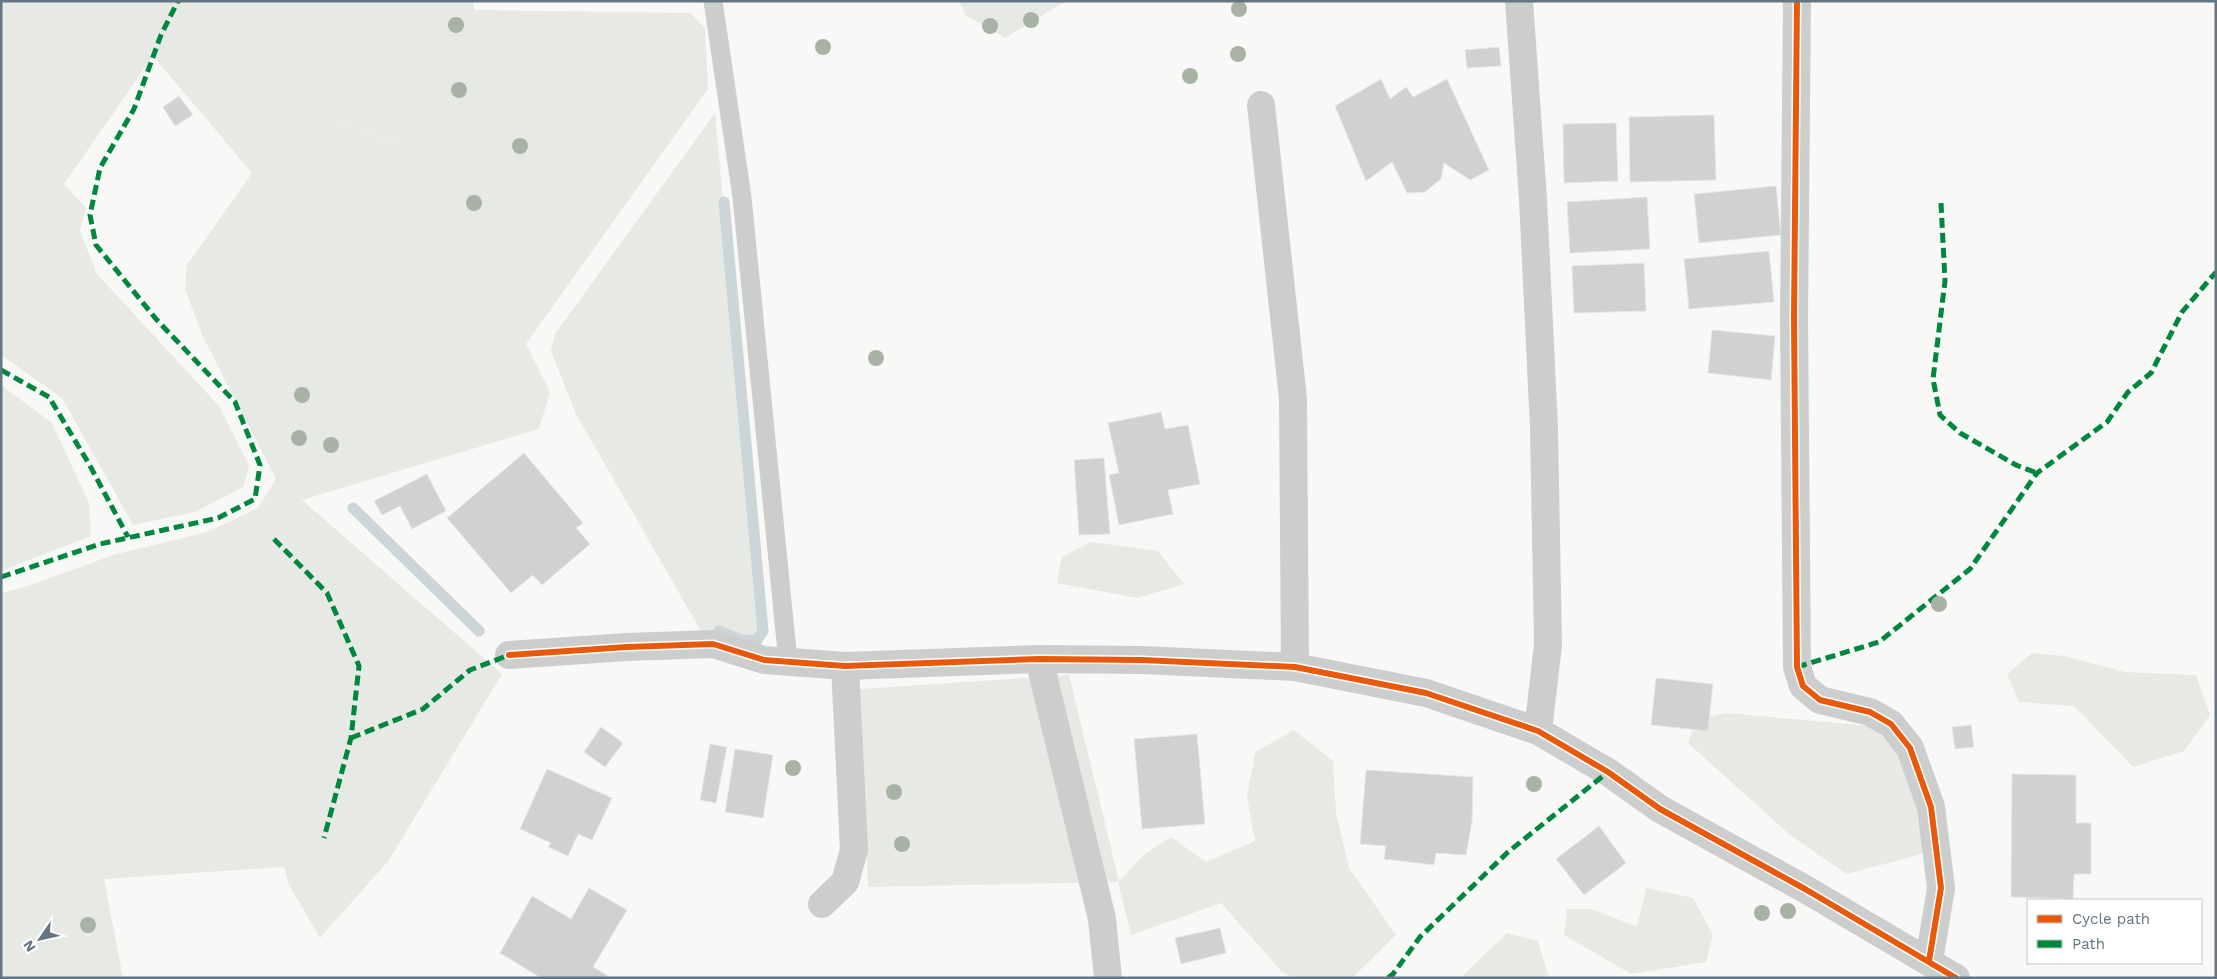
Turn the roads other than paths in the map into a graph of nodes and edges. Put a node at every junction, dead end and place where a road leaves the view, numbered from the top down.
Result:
1 (713, 1) edge
2 (1519, 1) edge
3 (1797, 1) edge
4 (1261, 104) dead end
5 (509, 655) dead end
6 (1040, 659) junction
7 (788, 662) junction
8 (845, 666) junction
9 (1295, 668) junction
10 (1538, 731) junction
11 (822, 904) dead end
12 (1929, 961) junction
13 (1108, 978) edge
14 (1956, 978) edge

1 - 7 lane
2 - 10 street
3 - 12 street
4 - 9 street
5 - 7 street
6 - 8 street
6 - 9 street
6 - 13 street
7 - 8 street
8 - 11 street
9 - 10 street
10 - 12 street
12 - 14 street

